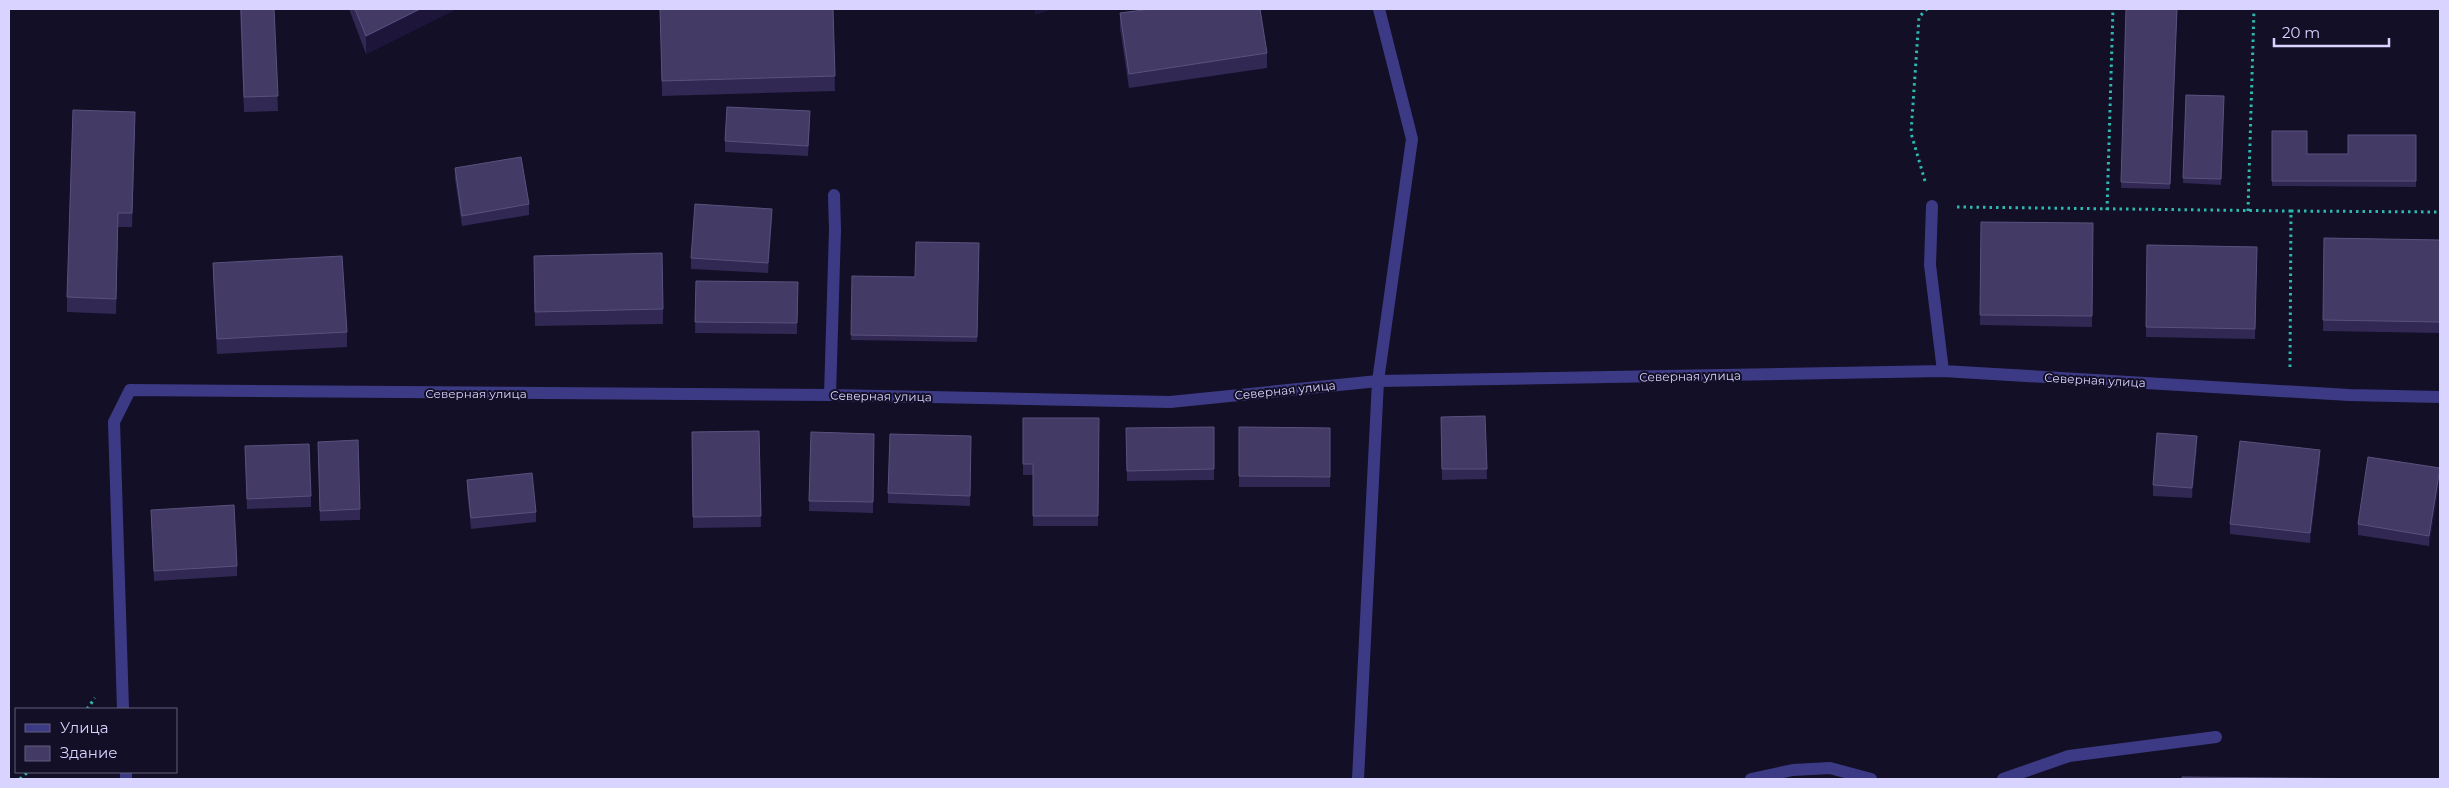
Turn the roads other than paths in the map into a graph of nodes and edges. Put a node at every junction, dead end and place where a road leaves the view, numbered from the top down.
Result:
1 (1379, 9) edge
2 (834, 195) dead end
3 (1932, 206) road end
4 (1942, 371) junction
5 (1378, 381) junction
6 (830, 396) junction
7 (2440, 397) edge
8 (123, 708) edge
9 (2216, 737) dead end
10 (1830, 774) edge
11 (1358, 779) edge
12 (1751, 779) edge
13 (1871, 779) edge
14 (2003, 779) edge

1 - 5 street
2 - 6 street
3 - 4 street
4 - 5 street, Северная улица
4 - 7 street, Северная улица
5 - 6 street, Северная улица
5 - 11 street
6 - 8 street, Северная улица
9 - 14 street
10 - 12 street
10 - 13 street

